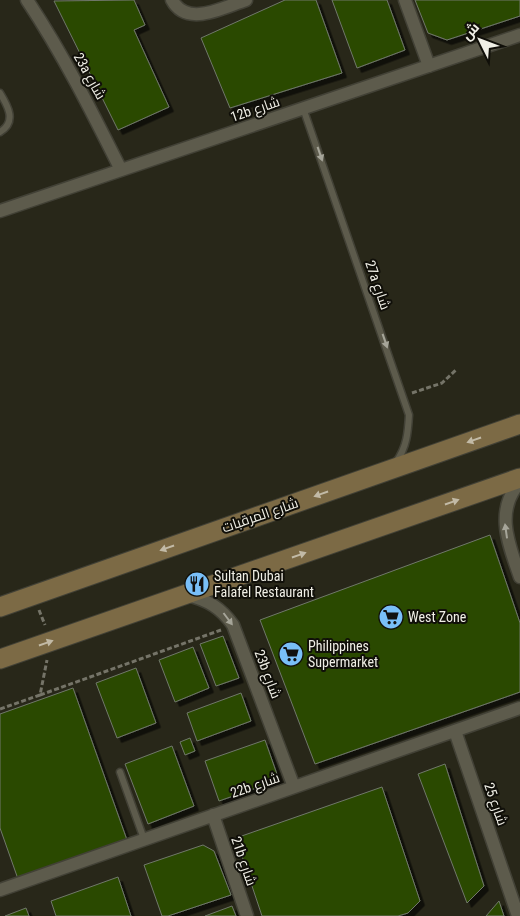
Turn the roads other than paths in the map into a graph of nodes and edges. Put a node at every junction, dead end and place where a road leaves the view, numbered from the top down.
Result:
1 (27, 0) edge
2 (172, 0) edge
3 (246, 0) edge
4 (405, 0) edge
5 (520, 35) edge
6 (430, 66) junction
7 (0, 93) edge
8 (304, 108) junction
9 (0, 132) edge
10 (121, 170) junction
11 (0, 211) edge
12 (520, 424) edge
13 (392, 469) junction
14 (520, 478) edge
15 (520, 482) edge
16 (520, 577) edge
17 (187, 595) junction
18 (1, 606) edge
19 (0, 659) edge
20 (520, 708) edge
21 (455, 731) junction
22 (120, 772) dead end
23 (294, 787) junction
24 (212, 816) junction
25 (144, 840) junction
26 (0, 890) edge
27 (246, 916) edge
28 (518, 916) edge

1 - 10 street, 23a شارع
2 - 3 street
4 - 6 street
5 - 6 street, 12b شارع
6 - 8 street, 12b شارع
7 - 9 lane
8 - 10 street, 12b شارع
8 -> 13 lane, 27a شارع
10 - 11 street, 12b شارع
12 -> 13 street, شارع المرقبات
13 -> 18 street, شارع المرقبات
17 -> 14 street
16 -> 15 street
19 -> 17 street
17 -> 23 street, 23b شارع
20 - 21 street, 22b شارع
21 - 23 street, 22b شارع
21 - 28 street, شارع 25
22 - 25 lane
23 - 24 street, 22b شارع
24 - 25 street, 22b شارع
24 - 27 street, 21b شارع
25 - 26 street, 22b شارع

